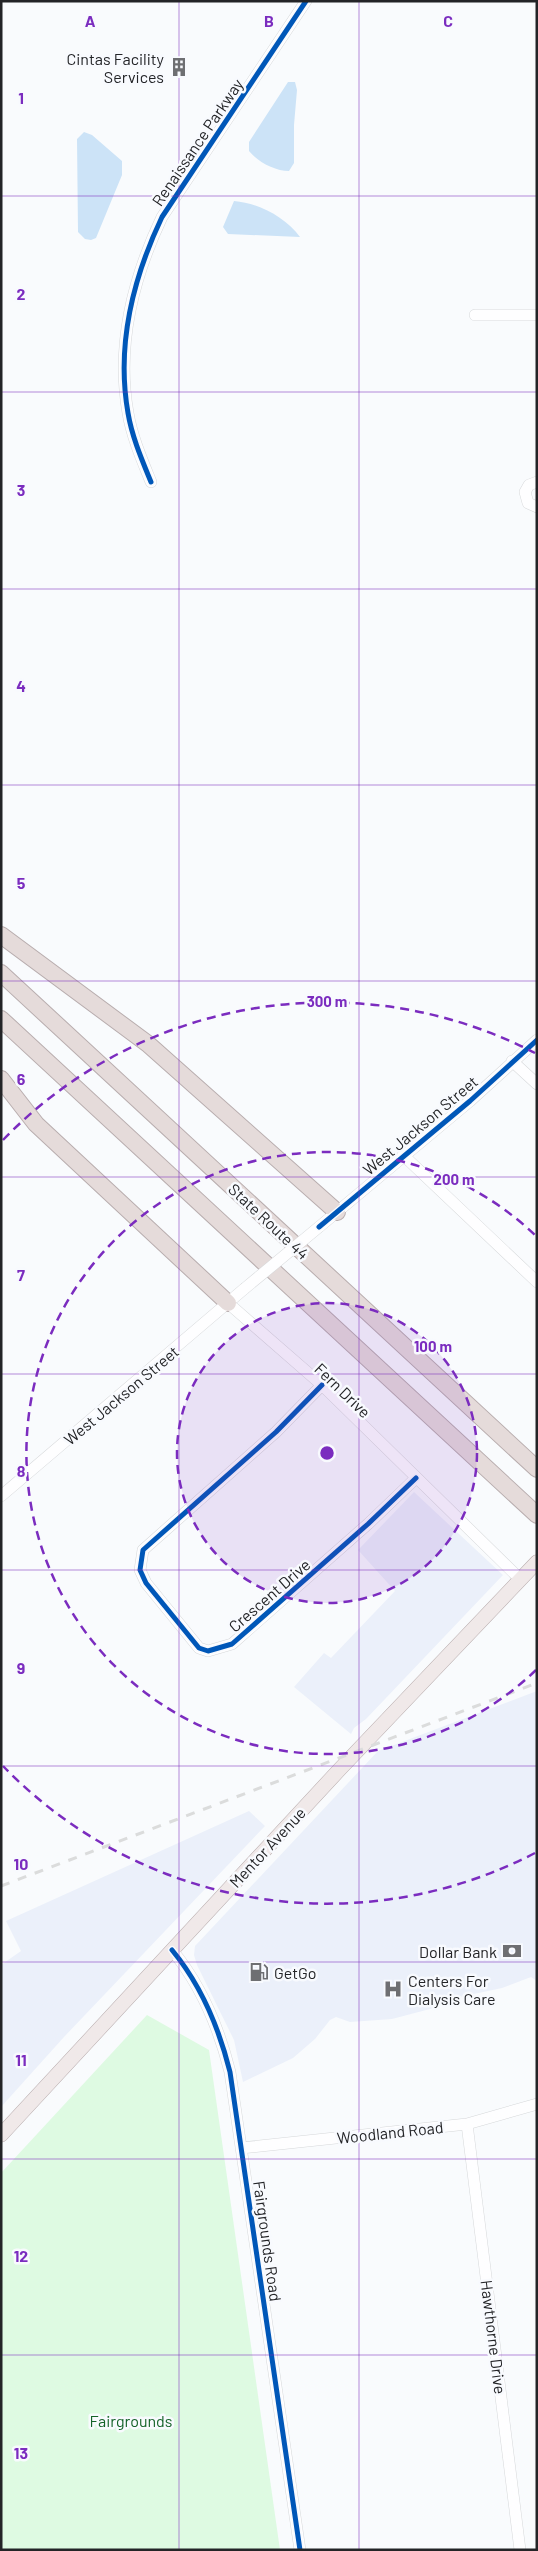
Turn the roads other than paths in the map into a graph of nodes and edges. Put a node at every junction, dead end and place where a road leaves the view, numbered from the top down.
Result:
1 (306, 1) edge
2 (475, 315) dead end
3 (537, 315) edge
4 (151, 482) dead end
5 (537, 482) edge
6 (537, 507) edge
7 (1, 934) edge
8 (1, 973) edge
9 (1, 1019) edge
10 (537, 1040) edge
11 (512, 1061) junction
12 (1, 1079) edge
13 (537, 1084) edge
14 (404, 1155) junction
15 (337, 1212) junction
16 (537, 1282) edge
17 (228, 1303) junction
18 (322, 1385) junction
19 (537, 1469) edge
20 (416, 1478) junction
21 (1, 1496) edge
22 (537, 1515) edge
23 (537, 1562) edge
24 (520, 1579) junction
25 (172, 1950) junction
26 (537, 2104) edge
27 (467, 2124) junction
28 (1, 2135) edge
29 (241, 2148) junction
30 (300, 2550) edge
31 (520, 2550) edge

1 - 4 street, Renaissance Parkway
2 - 3 street
5 - 6 street
7 - 15 highway
8 - 19 highway, State Route 44
9 - 22 highway, State Route 44
10 - 11 street, West Jackson Street
11 - 13 street
11 - 14 street, West Jackson Street
12 - 17 highway
14 - 15 street, West Jackson Street
14 - 16 street
15 - 17 street, West Jackson Street, bridge
17 - 18 street, Fern Drive
17 - 21 street, West Jackson Street
18 - 20 street, Fern Drive
18 - 20 street, Crescent Drive
20 - 24 street, Fern Drive
23 - 24 main road, Mentor Avenue
24 - 25 main road, Mentor Avenue
25 - 28 main road, Mentor Avenue
25 - 29 street, Fairgrounds Road
26 - 27 street, Woodland Road
27 - 29 street, Woodland Road
27 - 31 street, Hawthorne Drive
29 - 30 street, Fairgrounds Road

